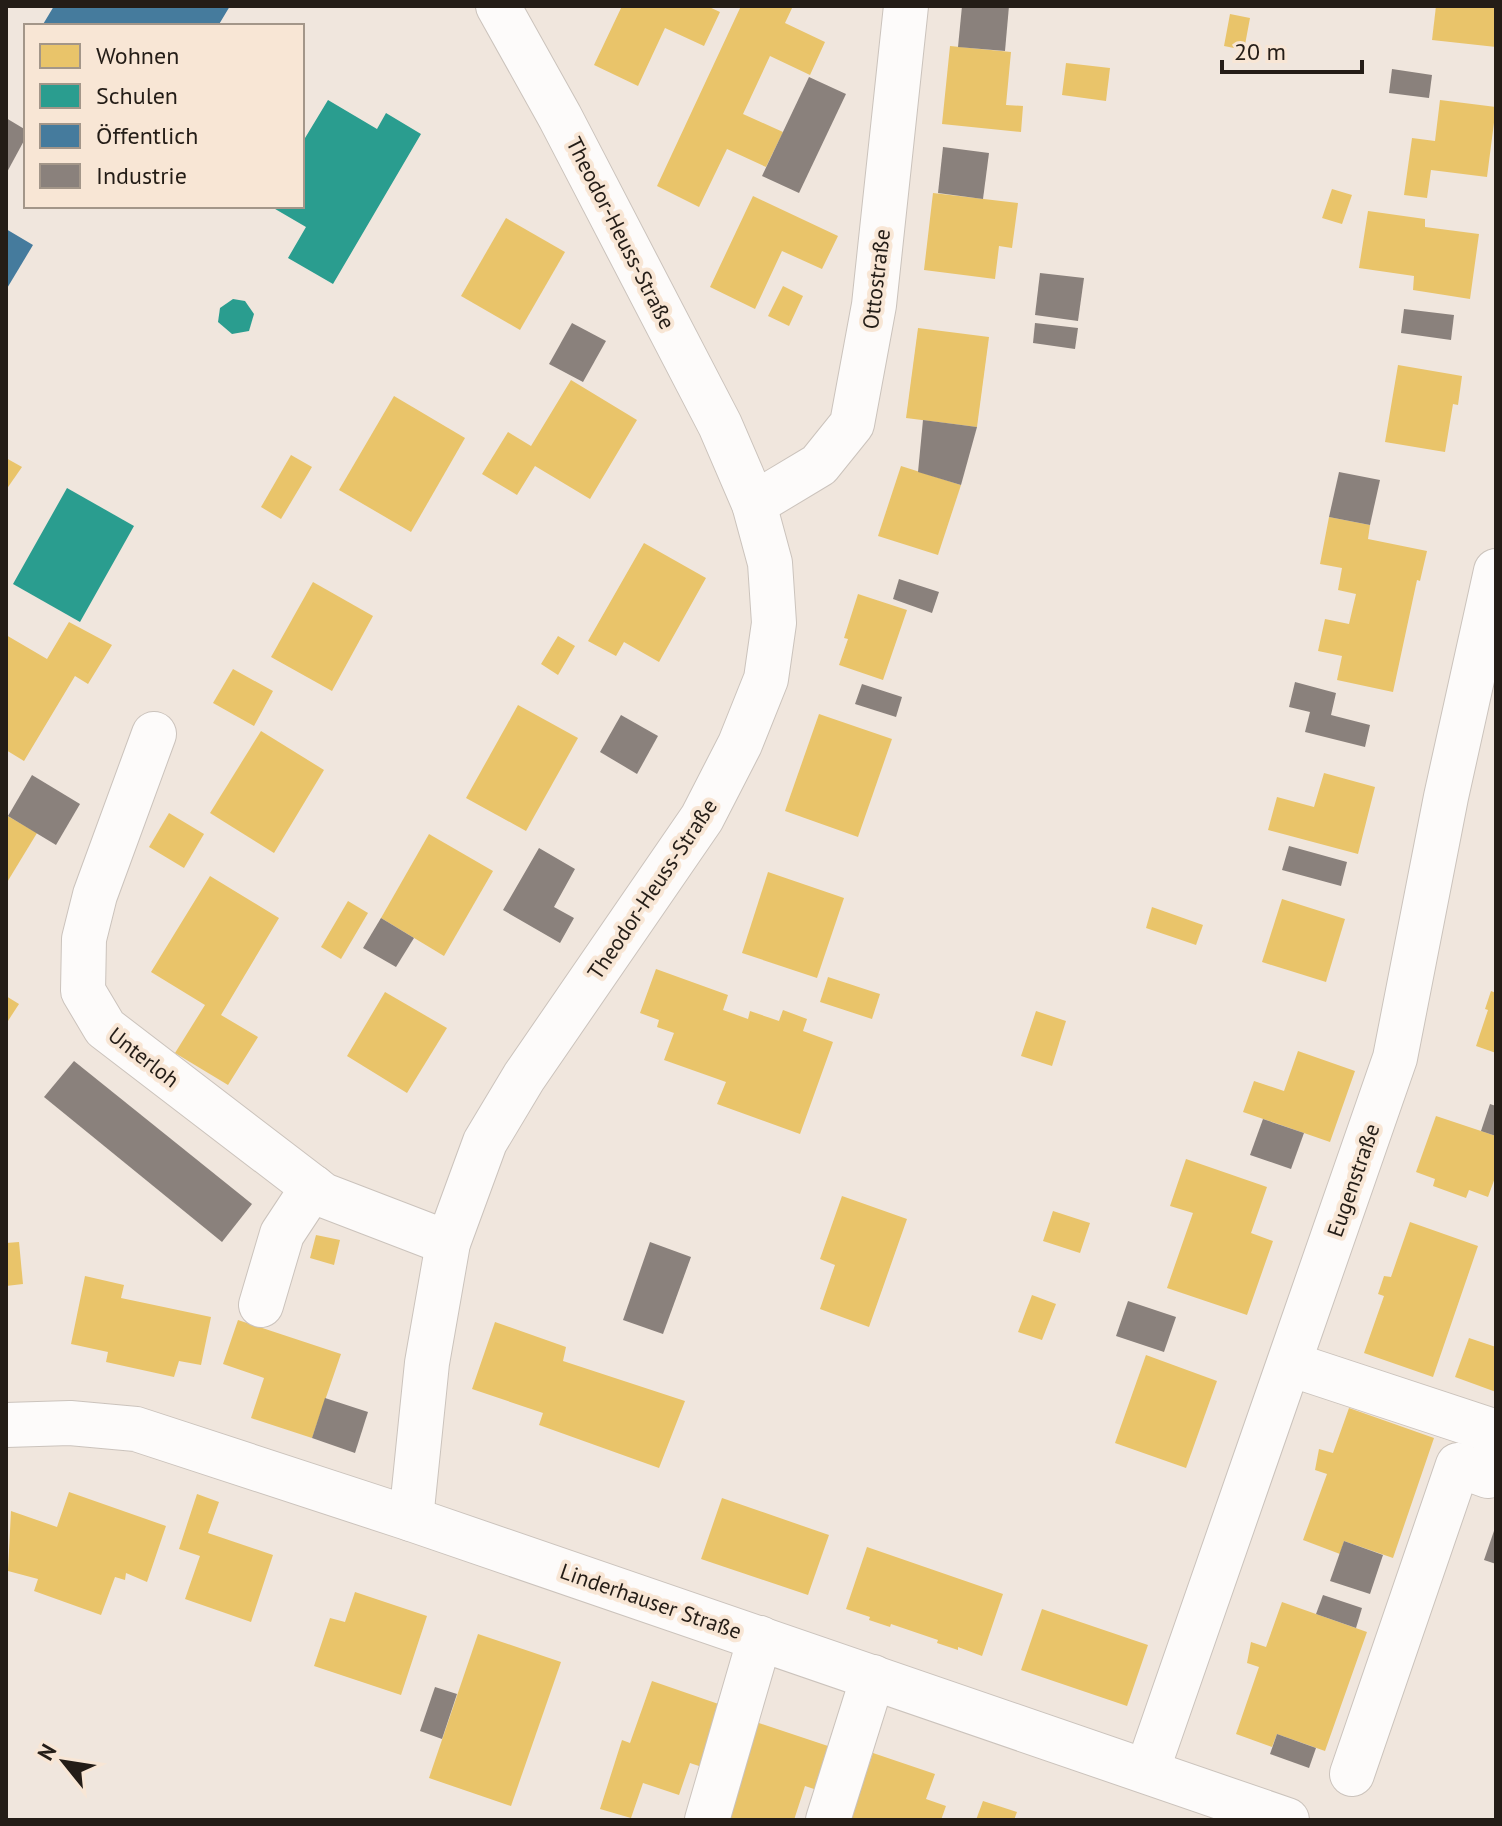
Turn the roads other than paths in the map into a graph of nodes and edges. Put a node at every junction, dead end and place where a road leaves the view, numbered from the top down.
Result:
1 (498, 6) edge
2 (906, 6) edge
3 (754, 504) junction
4 (1496, 571) edge
5 (154, 734) dead end
6 (313, 1187) junction
7 (448, 1243) junction
8 (261, 1305) dead end
9 (1290, 1364) junction
10 (6, 1425) edge
11 (1496, 1432) edge
12 (1496, 1453) edge
13 (411, 1519) junction
14 (760, 1638) junction
15 (873, 1677) junction
16 (1147, 1771) junction
17 (1352, 1774) dead end
18 (1260, 1815) edge
19 (707, 1820) edge
20 (828, 1820) edge

1 - 3 street, Theodor-Heuss-Straße
2 - 3 street, Ottostraße
3 - 7 street, Theodor-Heuss-Straße
4 - 9 street, Eugenstraße
5 - 6 street, Unterloh
6 - 7 street, Unterloh
6 - 8 street
7 - 13 street, Theodor-Heuss-Straße
9 - 11 street
9 - 16 street, Eugenstraße
10 - 13 street, Linderhauser Straße
12 - 17 street
13 - 14 street, Linderhauser Straße
14 - 15 street, Linderhauser Straße
14 - 19 street
15 - 16 street, Linderhauser Straße
15 - 20 street
16 - 18 street, Linderhauser Straße

